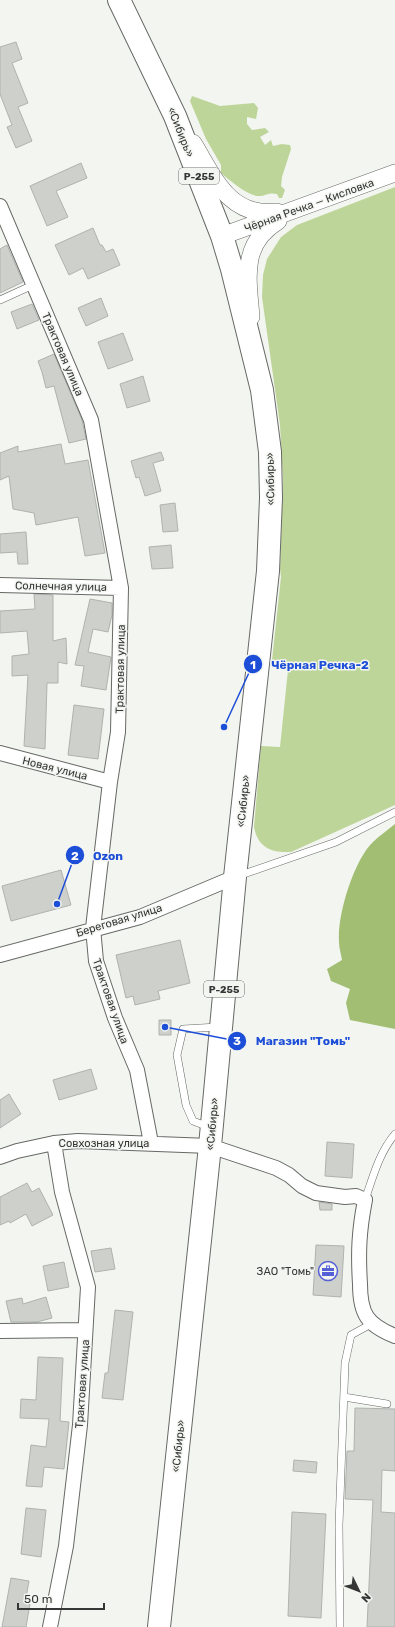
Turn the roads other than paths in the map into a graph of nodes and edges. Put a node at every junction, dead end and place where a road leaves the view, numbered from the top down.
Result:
1 (119, 0) edge
2 (175, 116) junction
3 (395, 173) edge
4 (0, 206) edge
5 (299, 208) junction
6 (222, 236) junction
7 (33, 285) junction
8 (0, 300) edge
9 (253, 352) junction
10 (0, 585) edge
11 (121, 588) junction
12 (0, 753) edge
13 (110, 782) junction
14 (395, 812) edge
15 (235, 877) junction
16 (93, 928) junction
17 (0, 955) edge
18 (221, 1027) junction
19 (395, 1134) edge
20 (210, 1137) junction
21 (54, 1143) junction
22 (151, 1144) junction
23 (0, 1157) edge
24 (365, 1200) junction
25 (373, 1323) junction
26 (86, 1330) junction
27 (0, 1331) edge
28 (395, 1336) edge
29 (344, 1397) junction
30 (387, 1404) dead end
31 (50, 1627) edge
32 (159, 1627) edge
33 (340, 1627) edge

1 - 2 highway, «Сибирь» / Р-255
2 - 5 street
2 - 6 highway, «Сибирь» / Р-255
3 - 5 street, Чёрная Речка — Кисловка
4 - 7 street, Трактовая улица
5 - 6 street, Чёрная Речка — Кисловка
5 - 9 street
6 - 9 highway, «Сибирь» / Р-255
7 - 8 lane
7 - 11 street, Трактовая улица
9 - 15 highway, «Сибирь» / Р-255
10 - 11 street, Солнечная улица
11 - 13 street, Трактовая улица
12 - 13 street, Новая улица
13 - 16 street, Трактовая улица
14 - 15 lane
15 - 16 street, Береговая улица
15 - 18 highway, «Сибирь» / Р-255
16 - 17 street, Береговая улица
16 - 22 street, Трактовая улица
18 - 20 highway, «Сибирь» / Р-255
18 - 20 lane
19 - 24 lane
20 - 22 street, Совхозная улица
20 - 24 street, Совхозная улица
20 - 32 highway, «Сибирь» / Р-255
21 - 22 street, Совхозная улица
21 - 23 street, Совхозная улица
21 - 26 street, Трактовая улица
24 - 25 street
25 - 28 street
25 - 29 lane
26 - 27 street
26 - 31 street, Трактовая улица
29 - 30 lane
29 - 33 lane

